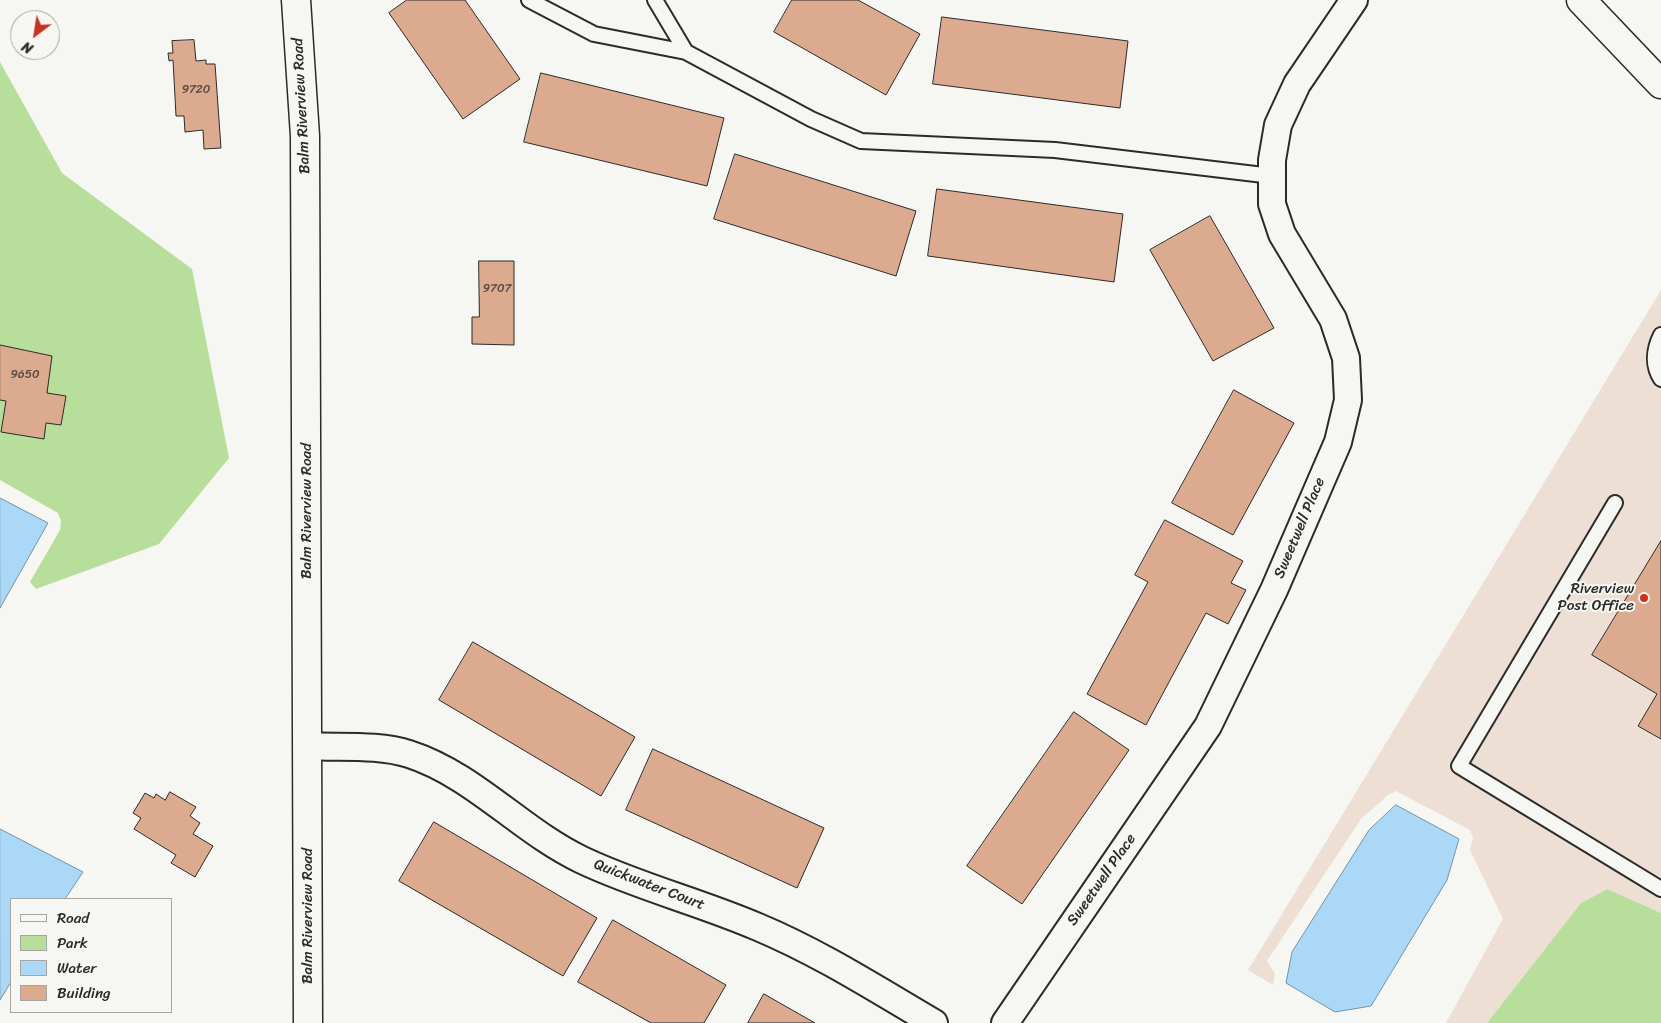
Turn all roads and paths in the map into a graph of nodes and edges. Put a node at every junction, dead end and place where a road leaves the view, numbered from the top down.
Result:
1 (296, 0) edge
2 (529, 0) edge
3 (655, 0) edge
4 (1354, 0) edge
5 (1581, 0) edge
6 (686, 52) junction
7 (1661, 84) edge
8 (1272, 176) junction
9 (1661, 335) edge
10 (1661, 379) edge
11 (1615, 503) dead end
12 (307, 746) junction
13 (1661, 889) edge
14 (308, 1023) edge
15 (934, 1023) edge
16 (1006, 1023) edge

1 - 12 main road, Balm Riverview Road
2 - 6 lane
3 - 6 lane
4 - 8 street, Sweetwell Place
5 - 7 main road
6 - 8 lane
8 - 16 street, Sweetwell Place
9 - 10 lane
11 - 13 lane
12 - 14 main road, Balm Riverview Road
12 - 15 street, Quickwater Court

